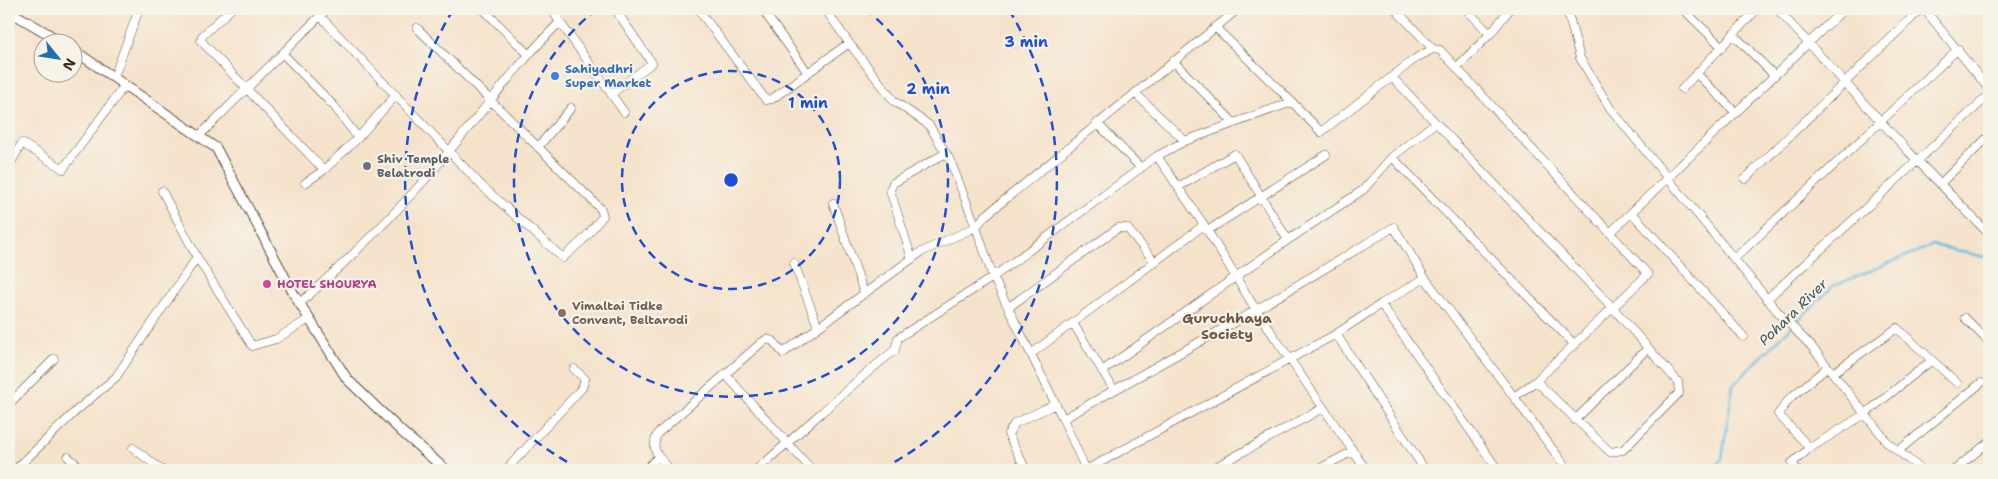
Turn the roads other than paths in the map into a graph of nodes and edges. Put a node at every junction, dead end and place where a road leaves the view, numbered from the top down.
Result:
1 (139, 9) edge
2 (231, 9) edge
3 (327, 9) edge
4 (483, 9) edge
5 (551, 9) edge
6 (615, 9) edge
7 (698, 9) edge
8 (762, 9) edge
9 (825, 9) edge
10 (1238, 9) edge
11 (1395, 9) edge
12 (1466, 9) edge
13 (1510, 9) edge
14 (1567, 9) edge
15 (1683, 9) edge
16 (1757, 9) edge
17 (1777, 9) edge
18 (1844, 9) edge
19 (1923, 9) edge
20 (10, 15) edge
21 (320, 16) junction
22 (560, 22) junction
23 (1216, 27) junction
24 (417, 28) dead end
25 (43, 32) edge
26 (1490, 34) junction
27 (1733, 34) junction
28 (1808, 42) junction
29 (849, 43) junction
30 (1722, 47) junction
31 (1433, 49) junction
32 (1958, 49) junction
33 (283, 54) junction
34 (528, 54) junction
35 (82, 56) edge
36 (1173, 61) junction
37 (1457, 67) junction
38 (808, 73) junction
39 (1697, 74) junction
40 (1774, 75) junction
41 (114, 77) junction
42 (1392, 77) junction
43 (1844, 82) junction
44 (125, 85) junction
45 (1682, 89) dead end
46 (1989, 89) edge
47 (246, 90) junction
48 (1135, 93) junction
49 (611, 94) junction
50 (396, 95) junction
51 (1989, 95) edge
52 (490, 101) junction
53 (1292, 102) junction
54 (571, 108) dead end
55 (624, 112) dead end
56 (1736, 113) junction
57 (1881, 122) junction
58 (1097, 123) junction
59 (1234, 123) junction
60 (1435, 123) junction
61 (199, 136) junction
62 (1989, 136) edge
63 (358, 138) junction
64 (1185, 141) junction
65 (539, 146) junction
66 (450, 151) junction
67 (946, 153) junction
68 (1326, 155) dead end
69 (1157, 156) junction
70 (1392, 157) junction
71 (1916, 160) junction
72 (9, 166) edge
73 (1141, 168) junction
74 (324, 170) junction
75 (1669, 179) junction
76 (1745, 179) dead end
77 (305, 183) dead end
78 (1940, 184) junction
79 (1178, 187) junction
80 (162, 191) dead end
81 (1261, 196) junction
82 (833, 203) dead end
83 (1632, 213) junction
84 (976, 227) junction
85 (1205, 228) junction
86 (1610, 233) junction
87 (1989, 234) edge
88 (1288, 240) junction
89 (197, 257) junction
90 (912, 259) junction
91 (1734, 259) junction
92 (1155, 262) junction
93 (794, 263) dead end
94 (1235, 276) junction
95 (993, 277) junction
96 (1425, 278) junction
97 (864, 293) junction
98 (1767, 298) junction
99 (300, 304) junction
100 (1381, 304) junction
101 (1008, 307) junction
102 (1613, 308) junction
103 (1256, 310) junction
104 (1964, 318) dead end
105 (309, 319) junction
106 (1074, 324) junction
107 (818, 327) junction
108 (1336, 334) junction
109 (1744, 337) dead end
110 (1989, 342) edge
111 (1574, 345) junction
112 (1648, 348) junction
113 (1031, 354) junction
114 (1289, 358) junction
115 (54, 359) dead end
116 (1932, 360) junction
117 (574, 369) dead end
118 (1830, 370) junction
119 (1102, 371) junction
120 (725, 374) junction
121 (1536, 381) junction
122 (1957, 383) dead end
123 (1981, 383) dead end
124 (1114, 390) junction
125 (1514, 398) junction
126 (9, 404) edge
127 (1056, 404) junction
128 (1323, 408) junction
129 (1866, 414) junction
130 (1063, 419) junction
131 (1575, 420) junction
132 (1989, 442) edge
133 (787, 444) junction
134 (134, 448) dead end
135 (1810, 448) junction
136 (1353, 451) junction
137 (1898, 451) junction
138 (68, 457) dead end
139 (658, 457) junction
140 (15, 470) edge
141 (83, 470) edge
142 (162, 470) edge
143 (446, 470) edge
144 (506, 470) edge
145 (645, 470) edge
146 (671, 470) edge
147 (756, 470) edge
148 (812, 470) edge
149 (1026, 470) edge
150 (1086, 470) edge
151 (1210, 470) edge
152 (1317, 470) edge
153 (1366, 470) edge
154 (1425, 470) edge
155 (1498, 470) edge
156 (1568, 470) edge
157 (1797, 470) edge
158 (1922, 470) edge
159 (1954, 470) edge

1 - 41 street
2 - 47 street
3 - 21 street
4 - 34 street
5 - 22 street
6 - 49 street
7 - 38 street
8 - 38 street
9 - 29 street
10 - 23 street
11 - 31 street
12 - 26 street
13 - 26 street
14 - 75 street
15 - 30 street
16 - 27 street
17 - 28 street
18 - 28 street
19 - 32 street
19 - 43 street
20 - 25 street
21 - 33 street
21 - 50 street
22 - 34 street
22 - 49 street
23 - 36 street
23 - 53 street
24 - 52 street
26 - 37 street
27 - 30 street
27 - 40 street
28 - 40 street
28 - 43 street
29 - 38 street
29 - 67 street
30 - 39 street
31 - 37 street
31 - 42 street
32 - 46 street
32 - 57 street
33 - 47 street
33 - 63 street
34 - 52 street
35 - 41 street
36 - 48 street
36 - 59 street
37 - 86 street
39 - 45 street
39 - 56 street
40 - 56 street
41 - 44 street
42 - 53 street
42 - 60 street
43 - 57 street
43 - 76 street
44 - 61 street
44 - 72 street
47 - 61 street
47 - 74 street
48 - 58 street
48 - 64 street
49 - 55 street
50 - 63 street
50 - 66 street
51 - 71 street
52 - 65 street
52 - 66 street
53 - 59 street
54 - 65 street
56 - 75 street
57 - 71 street
57 - 91 street
58 - 73 street
58 - 84 street
59 - 64 street
60 - 70 street
60 - 102 street
61 - 99 street
62 - 78 street
63 - 74 street
64 - 69 street
65 - 66 street
66 - 99 street
67 - 84 street
67 - 90 street
68 - 81 street
69 - 73 street
69 - 79 street
70 - 88 street
70 - 111 street
71 - 78 street
71 - 98 street
73 - 95 street
74 - 77 street
75 - 83 street
75 - 91 street
78 - 87 street
79 - 81 street
79 - 85 street
80 - 89 street
81 - 85 street
81 - 88 street
82 - 97 street
83 - 86 street
83 - 109 street
84 - 90 street
84 - 95 street
85 - 92 street
85 - 94 street
86 - 102 street
88 - 94 street
89 - 105 street
89 - 140 street
90 - 97 street
91 - 98 street
92 - 101 street
92 - 106 street
93 - 107 street
94 - 103 street
94 - 119 street
95 - 101 street
95 - 133 street
96 - 100 street
96 - 103 street
96 - 125 street
97 - 107 street
98 - 118 street
99 - 105 street
100 - 108 street
100 - 155 street
101 - 113 street
102 - 111 street
102 - 112 street
103 - 114 street
103 - 124 street
104 - 110 street
105 - 143 street
106 - 113 street
106 - 119 street
107 - 120 street
108 - 114 street
108 - 154 street
111 - 121 street
112 - 131 street
112 - 131 street
113 - 127 street
114 - 128 street
114 - 150 street
115 - 126 street
116 - 118 street
116 - 122 street
116 - 129 street
117 - 144 street
118 - 129 street
118 - 135 street
119 - 124 street
120 - 133 street
120 - 139 street
121 - 125 street
121 - 131 street
123 - 137 street
124 - 130 street
125 - 156 street
127 - 130 street
127 - 149 street
128 - 136 street
128 - 151 street
129 - 135 street
129 - 137 street
130 - 150 street
132 - 159 street
133 - 147 street
133 - 148 street
134 - 142 street
135 - 157 street
136 - 152 street
136 - 153 street
137 - 158 street
138 - 141 street
139 - 145 street
139 - 146 street

